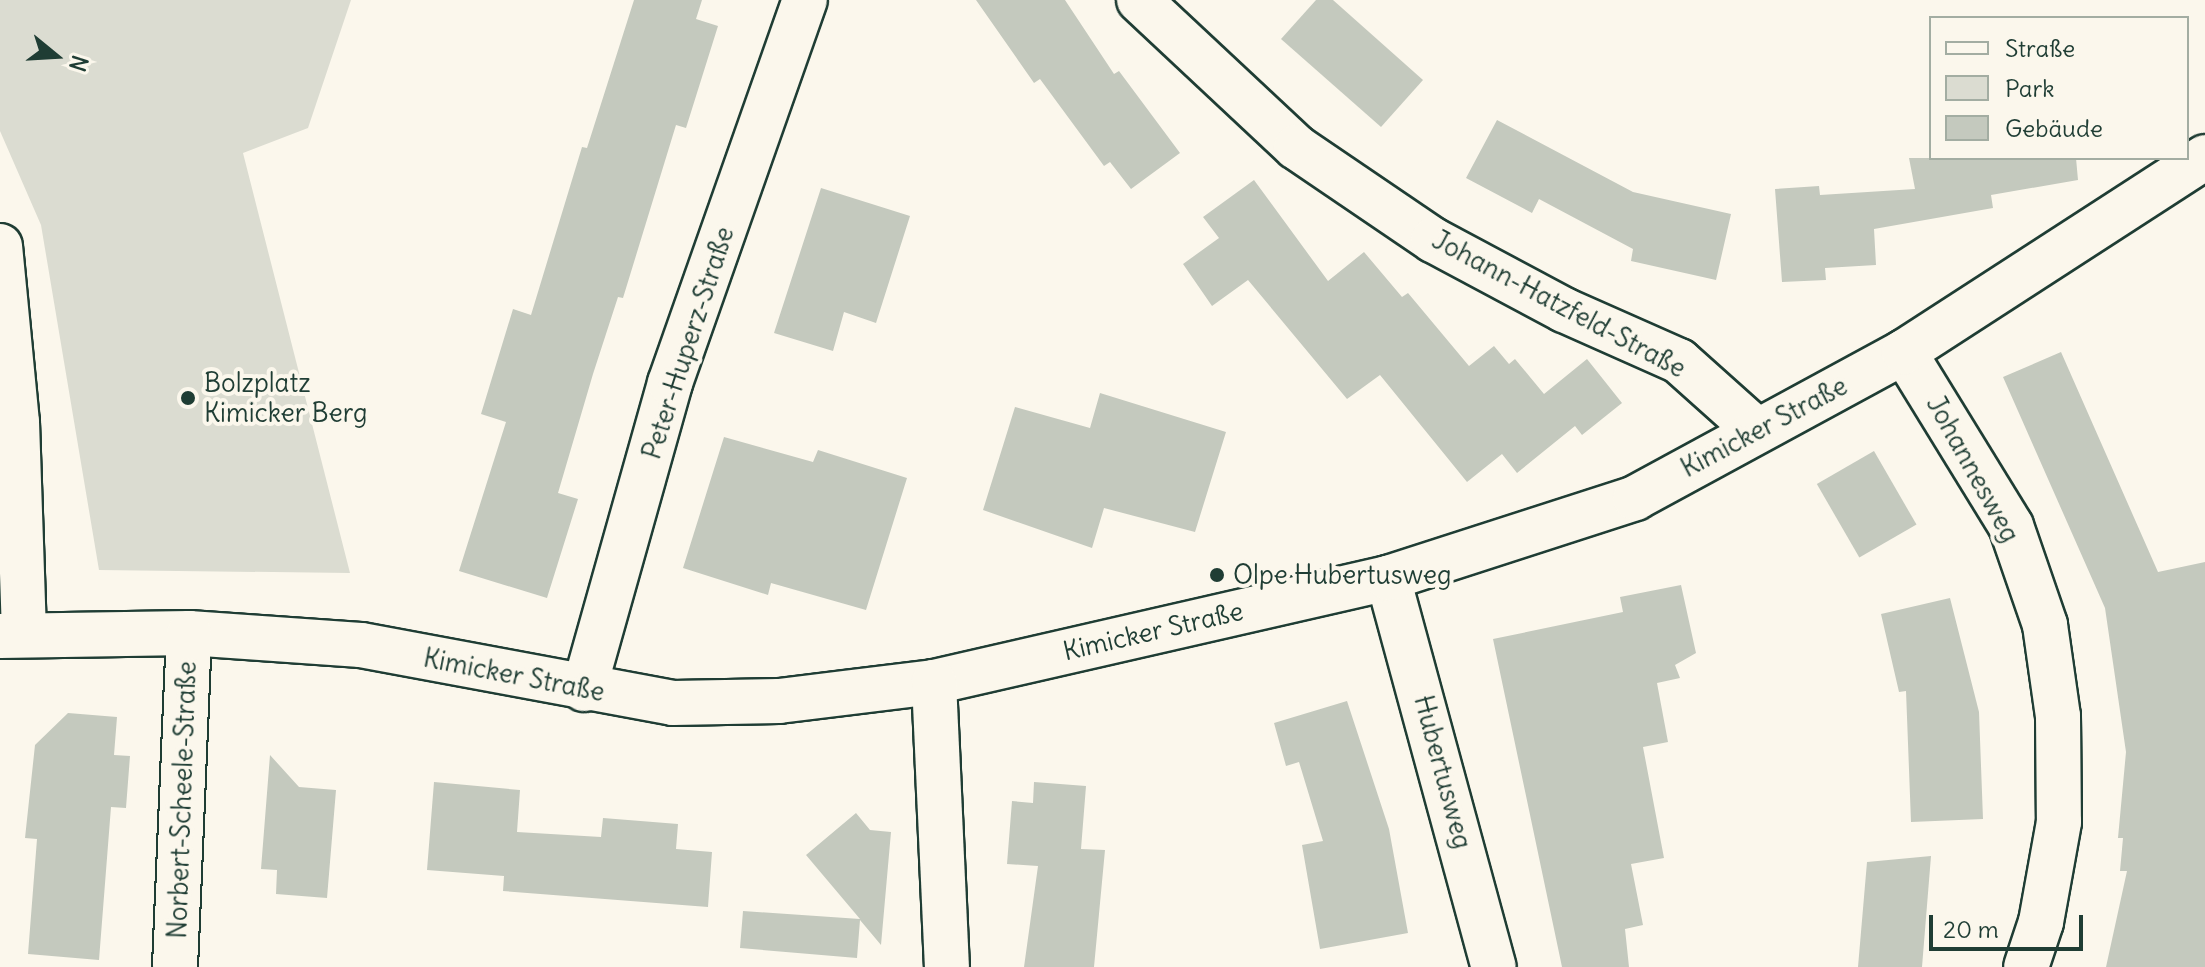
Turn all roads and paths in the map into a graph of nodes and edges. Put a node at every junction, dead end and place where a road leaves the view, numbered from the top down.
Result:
1 (805, 0) edge
2 (1139, 0) edge
3 (2205, 157) edge
4 (0, 246) edge
5 (1904, 352) junction
6 (1755, 429) junction
7 (1388, 578) junction
8 (189, 633) junction
9 (12, 635) edge
10 (934, 682) junction
11 (584, 689) junction
12 (175, 967) edge
13 (947, 967) edge
14 (1494, 967) edge
15 (2026, 967) edge

1 - 11 street, Peter-Huperz-Straße
2 - 6 street, Johann-Hatzfeld-Straße
3 - 5 street, Kimicker Straße
4 - 9 street
5 - 6 street, Kimicker Straße
5 - 15 street, Johannesweg
6 - 7 street, Kimicker Straße
7 - 10 street, Kimicker Straße
7 - 14 street, Hubertusweg
8 - 9 street, Kimicker Straße
8 - 11 street, Kimicker Straße
8 - 12 street, Norbert-Scheele-Straße
10 - 11 street, Kimicker Straße
10 - 13 street

